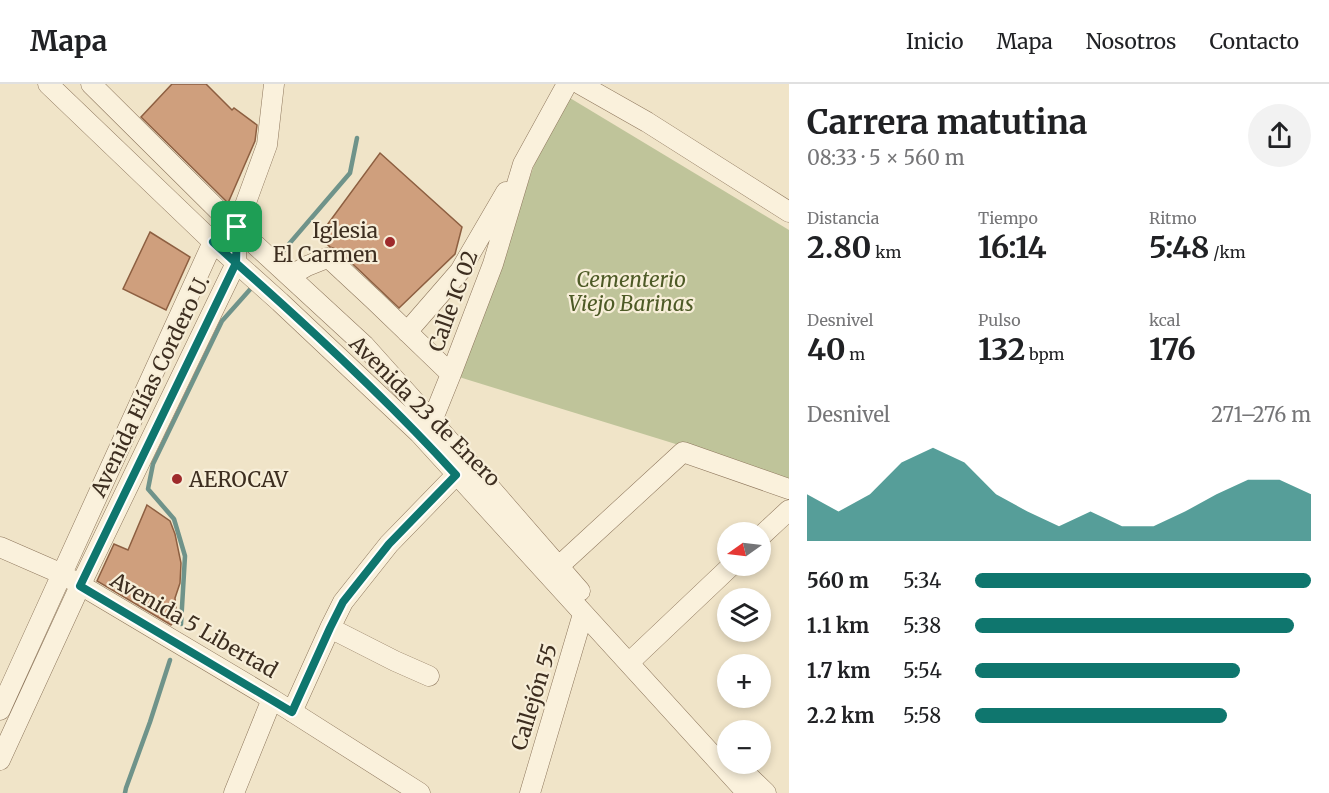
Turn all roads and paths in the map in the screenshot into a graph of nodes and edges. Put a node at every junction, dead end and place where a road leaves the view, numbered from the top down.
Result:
1 (48, 84) edge
2 (91, 84) edge
3 (274, 84) edge
4 (567, 84) edge
5 (580, 84) edge
6 (523, 164) junction
7 (789, 212) edge
8 (237, 227) junction
9 (213, 242) junction
10 (236, 263) junction
11 (290, 276) junction
12 (407, 332) junction
13 (451, 374) junction
14 (432, 421) junction
15 (456, 475) junction
16 (789, 489) edge
17 (789, 510) edge
18 (771, 527) edge
19 (0, 547) edge
20 (559, 566) junction
21 (62, 574) junction
22 (720, 576) edge
23 (80, 586) junction
24 (584, 614) junction
25 (330, 628) junction
26 (636, 656) junction
27 (429, 676) dead end
28 (272, 699) junction
29 (0, 710) edge
30 (292, 712) junction
31 (701, 736) junction
32 (717, 748) edge
33 (717, 751) edge
34 (0, 760) edge
35 (738, 774) edge
36 (741, 774) edge
37 (750, 791) edge
38 (234, 793) edge
39 (420, 793) edge
40 (530, 793) edge

1 - 9 street, Avenida 23 de Enero
2 - 8 street, Avenida 23 de Enero
3 - 8 street, Avenida Elías Cordero U.
4 - 6 street, Calle IC 02
5 - 7 street
6 - 12 street
6 - 13 street, Calle IC 02
8 - 9 street
8 - 10 street, Avenida Elías Cordero U.
8 - 11 street, Avenida 23 de Enero
9 - 10 street, Avenida 23 de Enero
9 - 21 street, Avenida Elías Cordero U.
10 - 15 street, Avenida 23 de Enero
10 - 23 street, Avenida Elías Cordero U.
11 - 12 street, Calle IC 02
11 - 14 street, Avenida 23 de Enero
12 - 13 street, Calle IC 02
13 - 14 street
14 - 20 street, Avenida 23 de Enero
15 - 24 street, Avenida 23 de Enero
15 - 25 street
16 - 20 street
17 - 18 street
19 - 21 street, Avenida 5 Libertad
20 - 26 street, Avenida 23 de Enero
21 - 23 street, Avenida 5 Libertad
21 - 29 street, Avenida Elías Cordero U.
22 - 26 street
23 - 28 street, Avenida 5 Libertad
23 - 34 street, Avenida Elías Cordero U.
24 - 31 street, Avenida 23 de Enero
24 - 40 street, Callejón 55
25 - 27 street
25 - 30 street
26 - 31 street, Avenida 23 de Enero
28 - 30 street, Avenida 5 Libertad
28 - 38 street
30 - 39 street, Avenida 5 Libertad
31 - 32 street
31 - 33 street, Avenida 23 de Enero
31 - 37 street
35 - 37 street, Avenida 23 de Enero
36 - 37 street

